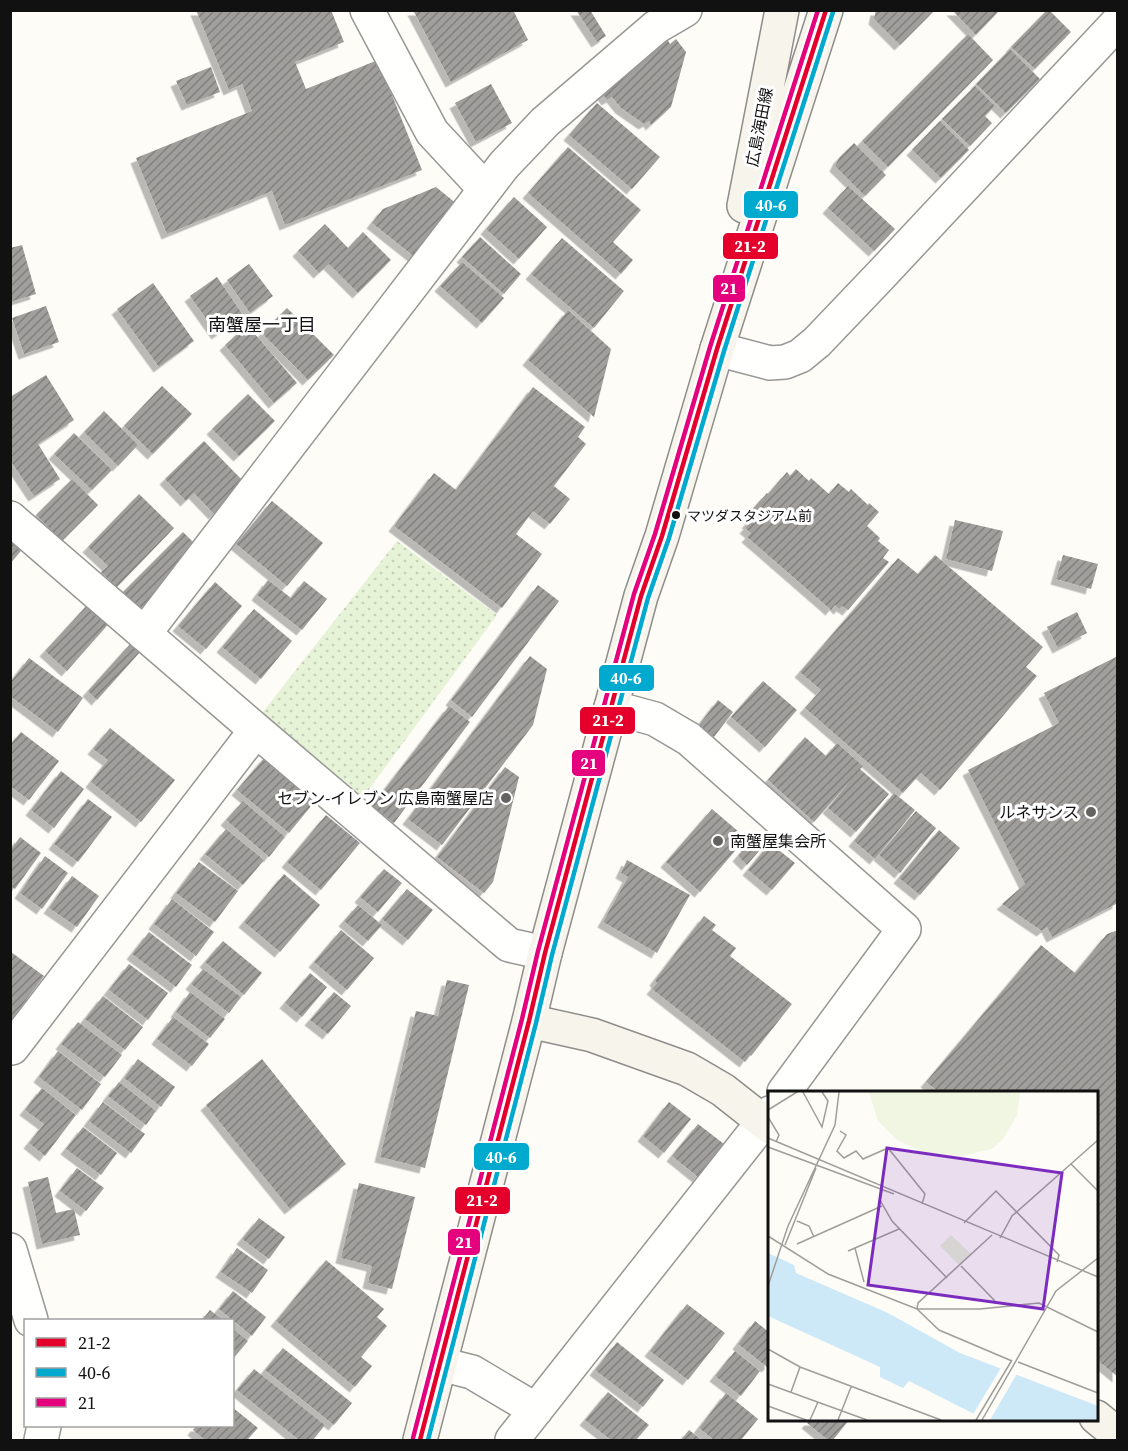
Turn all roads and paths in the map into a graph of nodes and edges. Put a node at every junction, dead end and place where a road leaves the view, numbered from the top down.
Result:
1 (367, 10) edge
2 (685, 10) edge
3 (782, 10) edge
4 (826, 10) edge
5 (650, 19) edge
6 (1118, 22) edge
7 (485, 189) junction
8 (717, 349) junction
9 (10, 518) edge
10 (144, 634) junction
11 (611, 706) junction
12 (256, 730) junction
13 (545, 953) junction
14 (529, 1021) junction
15 (12, 1048) dead end
16 (785, 1091) edge
17 (768, 1120) edge
18 (10, 1250) edge
19 (31, 1319) edge
20 (440, 1364) junction
21 (536, 1410) junction
22 (1098, 1419) edge
23 (1118, 1435) edge
24 (420, 1440) edge
25 (512, 1440) edge

1 - 7 street
2 - 5 street
3 - 8 main road, 広島海田線
4 - 8 main road, 広島海田線
5 - 7 street
6 - 8 street
7 - 10 street
8 - 11 main road, 広島海田線
9 - 10 street
10 - 12 street
11 - 13 main road, 広島海田線
11 - 16 street
12 - 13 street
12 - 15 street
13 - 14 main road, 広島海田線
14 - 17 main road
14 - 20 main road, 広島海田線
17 - 21 street
18 - 19 street
20 - 21 street
20 - 24 main road, 広島海田線
21 - 25 street
22 - 23 main road

